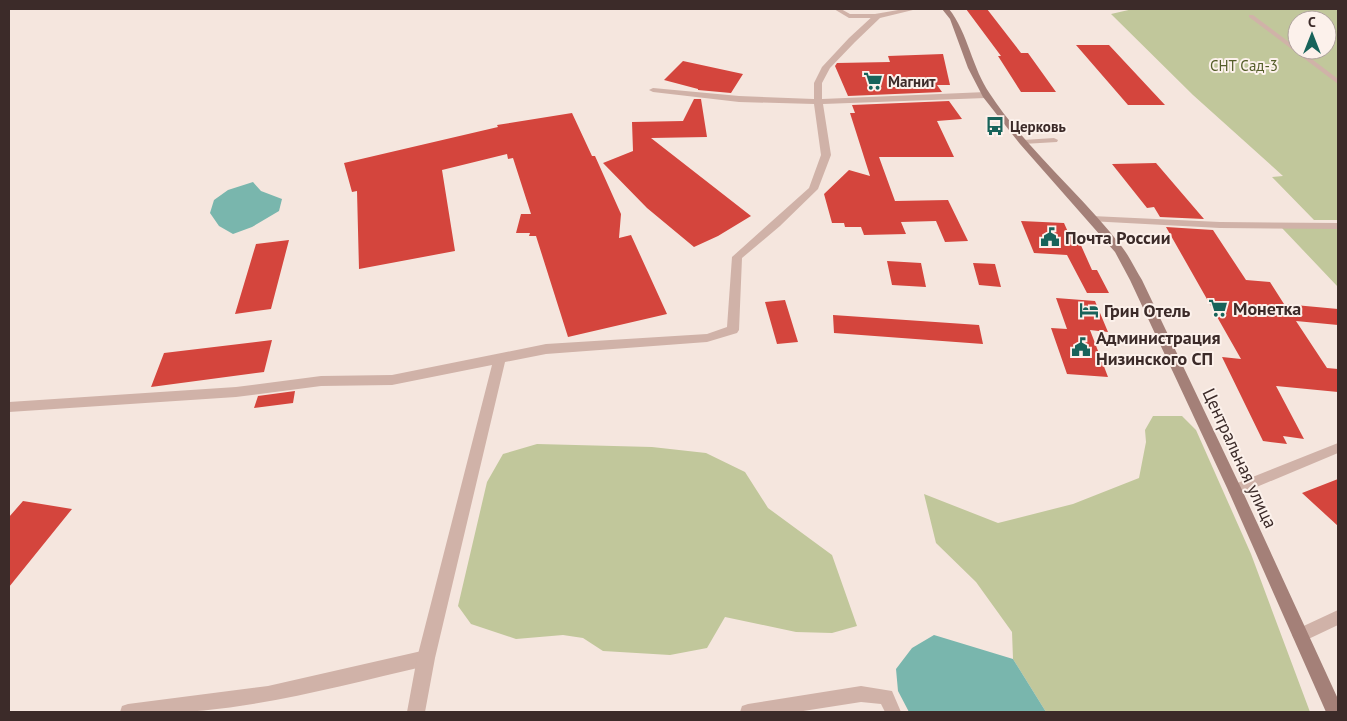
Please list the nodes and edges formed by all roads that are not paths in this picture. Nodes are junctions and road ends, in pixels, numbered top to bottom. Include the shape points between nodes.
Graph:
1 (837, 9) edge
2 (913, 9) edge
3 (945, 9) edge
4 (878, 16) junction
5 (1252, 16) dead end
6 (1338, 82) edge
7 (653, 90) dead end
8 (986, 95) junction
9 (816, 102) junction
10 (1054, 140) dead end
11 (1023, 142) junction
12 (1092, 219) junction
13 (1338, 226) edge
14 (499, 360) junction
15 (9, 407) edge
16 (1338, 448) edge
17 (1235, 490) junction
18 (1338, 617) edge
19 (1300, 634) junction
20 (426, 658) junction
21 (128, 712) edge
22 (416, 712) edge
23 (748, 712) edge
24 (893, 712) edge
25 (1335, 712) edge

1 - 4 lane via 849,16
2 - 4 street
3 - 8 street, Центральная улица via 953,19
4 - 9 street via 826,67 818,83
5 - 6 lane
7 - 9 street via 739,99
8 - 9 street
8 - 11 street, Центральная улица
9 - 14 street via 826,155 813,189 737,257 733,330 707,338 546,349
10 - 11 lane
11 - 12 street, Центральная улица
12 - 13 lane
12 - 17 street, Центральная улица via 1119,250 1136,280
14 - 15 street via 392,380 321,382 236,392
14 - 20 street
16 - 17 lane
17 - 19 street, Центральная улица
18 - 19 lane
19 - 25 street, Центральная улица
20 - 21 lane via 268,694
20 - 22 street
23 - 24 lane via 861,694 886,697

